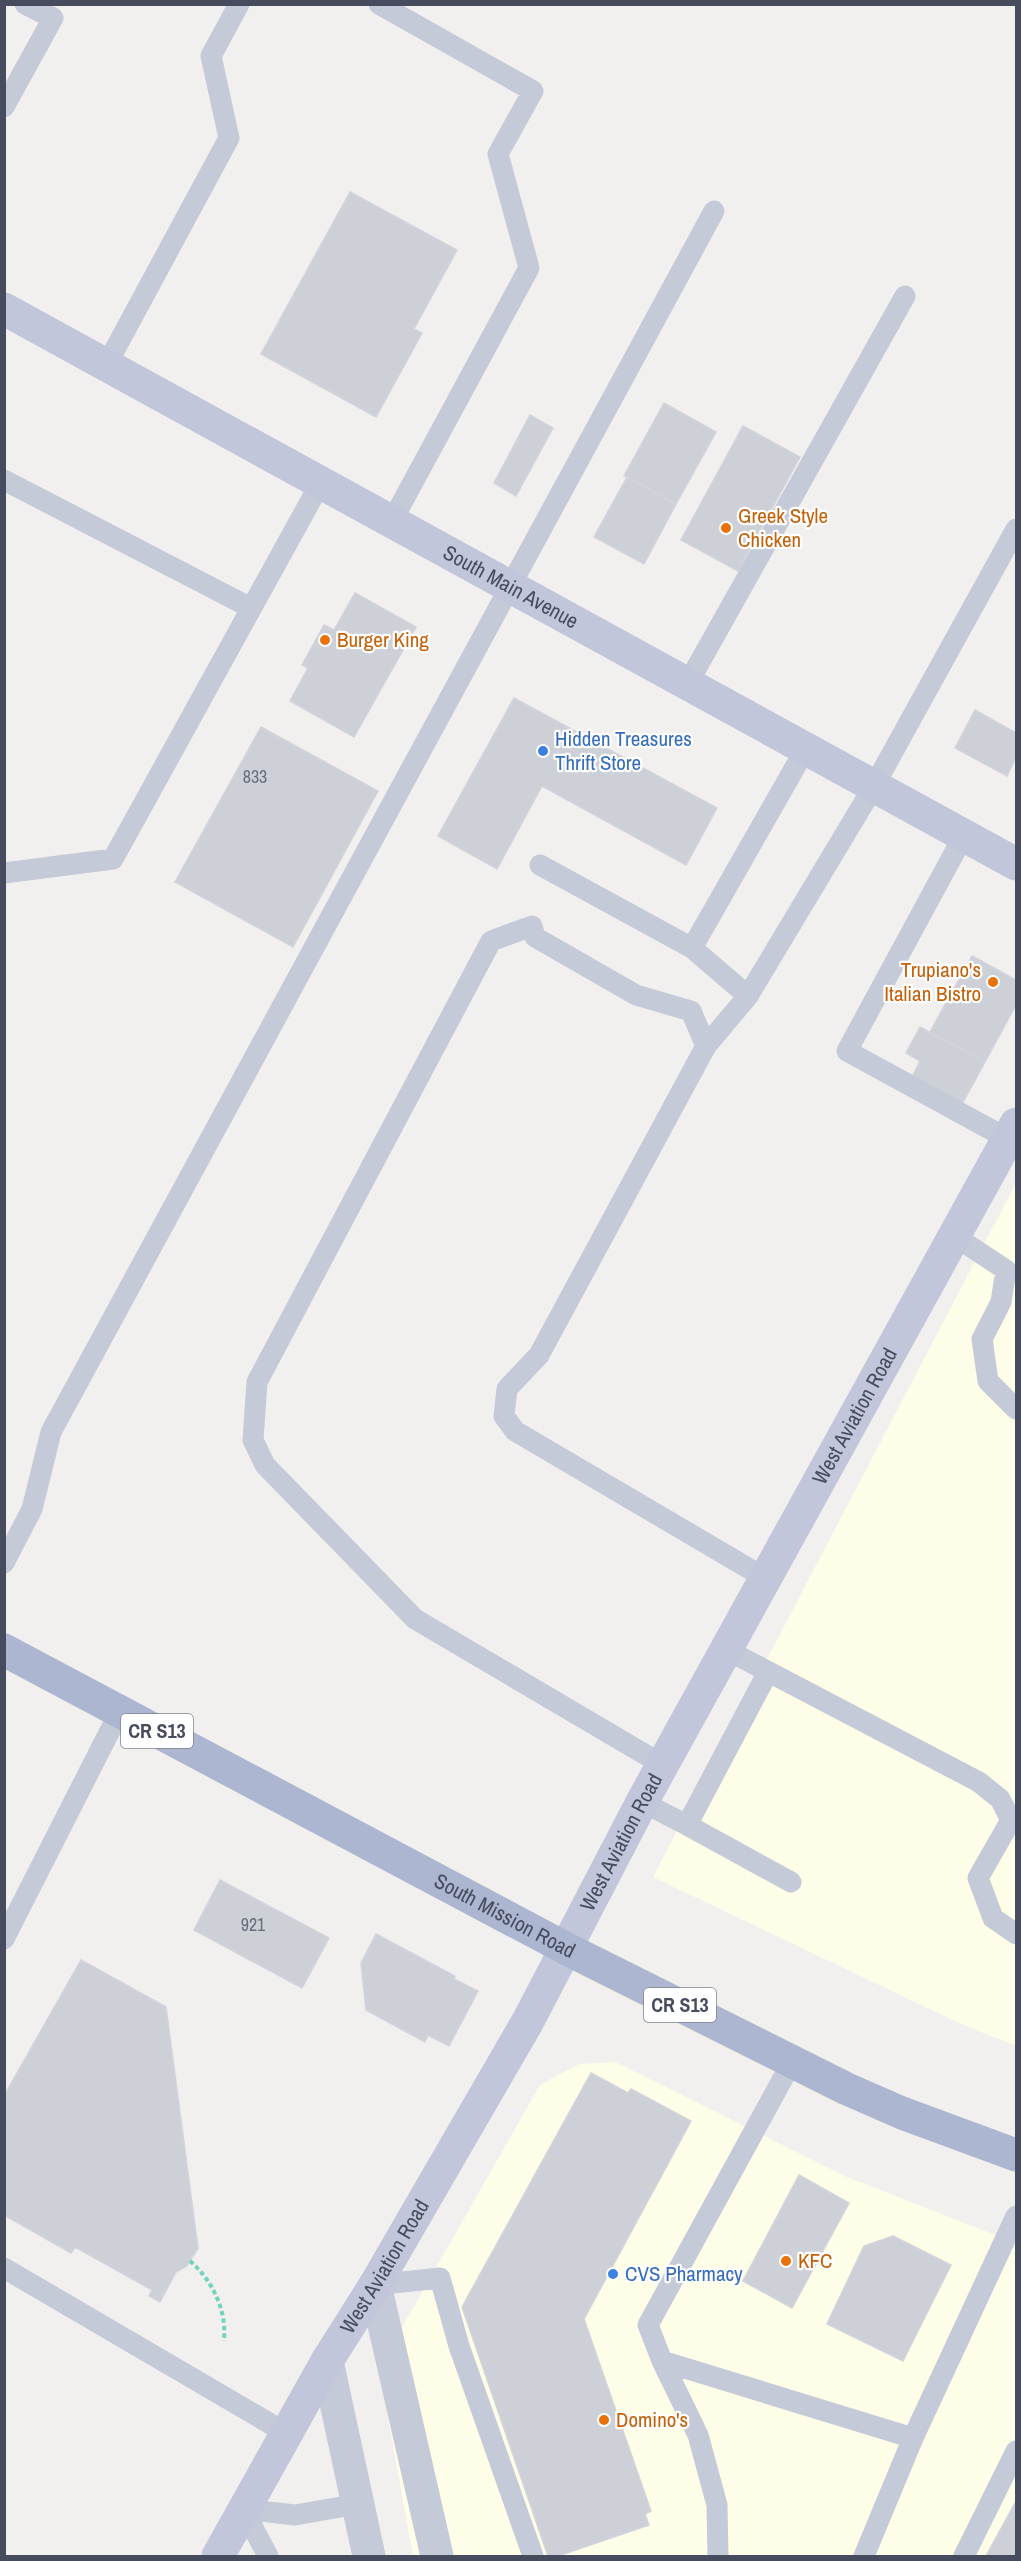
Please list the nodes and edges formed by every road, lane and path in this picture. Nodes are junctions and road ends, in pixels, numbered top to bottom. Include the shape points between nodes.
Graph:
1 (26, 4) edge
2 (239, 4) edge
3 (379, 4) edge
4 (4, 107) edge
5 (714, 211) dead end
6 (905, 296) dead end
7 (4, 309) edge
8 (107, 364) junction
9 (4, 480) edge
10 (321, 482) junction
11 (392, 521) junction
12 (1017, 529) edge
13 (511, 586) junction
14 (251, 608) junction
15 (688, 683) junction
16 (806, 748) junction
17 (874, 786) junction
18 (964, 835) junction
19 (1017, 864) edge
20 (540, 865) dead end
21 (4, 873) edge
22 (692, 948) junction
23 (748, 996) junction
24 (706, 1046) junction
25 (1012, 1131) edge
26 (953, 1235) junction
27 (1011, 1264) edge
28 (1017, 1410) edge
29 (4, 1563) edge
30 (765, 1578) junction
31 (725, 1649) junction
32 (4, 1650) edge
33 (768, 1672) junction
34 (120, 1711) junction
35 (663, 1765) junction
36 (642, 1802) junction
37 (1014, 1815) edge
38 (687, 1825) junction
39 (791, 1881) dead end
40 (1017, 1934) edge
41 (4, 1939) edge
42 (567, 1949) junction
43 (793, 2060) junction
44 (1017, 2155) edge
45 (1017, 2216) edge
46 (190, 2261) dead end
47 (4, 2268) edge
48 (375, 2285) junction
49 (224, 2341) dead end
50 (327, 2361) junction
51 (662, 2361) junction
52 (286, 2433) junction
53 (913, 2438) junction
54 (1017, 2451) edge
55 (358, 2504) junction
56 (243, 2509) junction
57 (218, 2556) edge
58 (268, 2556) edge
59 (369, 2556) edge
60 (437, 2556) edge
61 (533, 2556) edge
62 (718, 2556) edge
63 (864, 2556) edge
64 (964, 2556) edge

1 - 4 lane via 53,18
2 - 8 lane via 211,56 229,138
3 - 11 lane via 533,91 498,154 529,268
5 - 13 lane
6 - 15 lane
7 - 8 street, South Main Avenue
8 - 10 street, South Main Avenue
9 - 14 lane
10 - 11 street, South Main Avenue
10 - 14 lane
11 - 13 street, South Main Avenue
12 - 17 lane
13 - 15 street, South Main Avenue
13 - 29 lane via 51,1432 32,1509
14 - 21 lane via 113,859
15 - 16 street, South Main Avenue
16 - 17 street, South Main Avenue
16 - 22 lane
17 - 18 street, South Main Avenue
17 - 23 lane
18 - 19 street, South Main Avenue
18 - 25 lane via 847,1051
20 - 22 lane
22 - 23 lane
23 - 24 lane
24 - 30 lane via 538,1355 507,1389 504,1416 515,1431
24 - 35 lane via 691,1011 636,995 535,937 532,926 491,941 257,1382 253,1440 265,1465 415,1619
25 - 26 street, West Aviation Road
26 - 27 lane
26 - 30 street, West Aviation Road
27 - 28 lane via 1001,1302 982,1339 988,1381
30 - 31 street, West Aviation Road
31 - 33 lane
31 - 35 street, West Aviation Road
32 - 34 main road, South Mission Road / CR S13
33 - 37 lane via 979,1782
33 - 38 lane
34 - 41 lane
34 - 42 main road, South Mission Road / CR S13
35 - 36 street, West Aviation Road
36 - 38 lane
36 - 42 street, West Aviation Road
37 - 40 lane via 978,1878 993,1918
38 - 39 lane
42 - 43 main road, South Mission Road / CR S13
42 - 48 street, West Aviation Road
43 - 44 main road, South Mission Road / CR S13 via 902,2113
43 - 51 lane via 648,2325
45 - 53 lane
46 - 49 path via 202,2271 218,2298 226,2326
47 - 52 lane
48 - 50 street, West Aviation Road
48 - 60 street
48 - 61 lane via 440,2278 459,2346
50 - 52 street, West Aviation Road
50 - 55 street
51 - 53 lane
51 - 62 lane via 698,2435 717,2505
52 - 56 street, West Aviation Road
53 - 63 lane
54 - 64 lane
55 - 56 lane via 294,2515
55 - 59 street
56 - 57 street, West Aviation Road
56 - 58 lane

